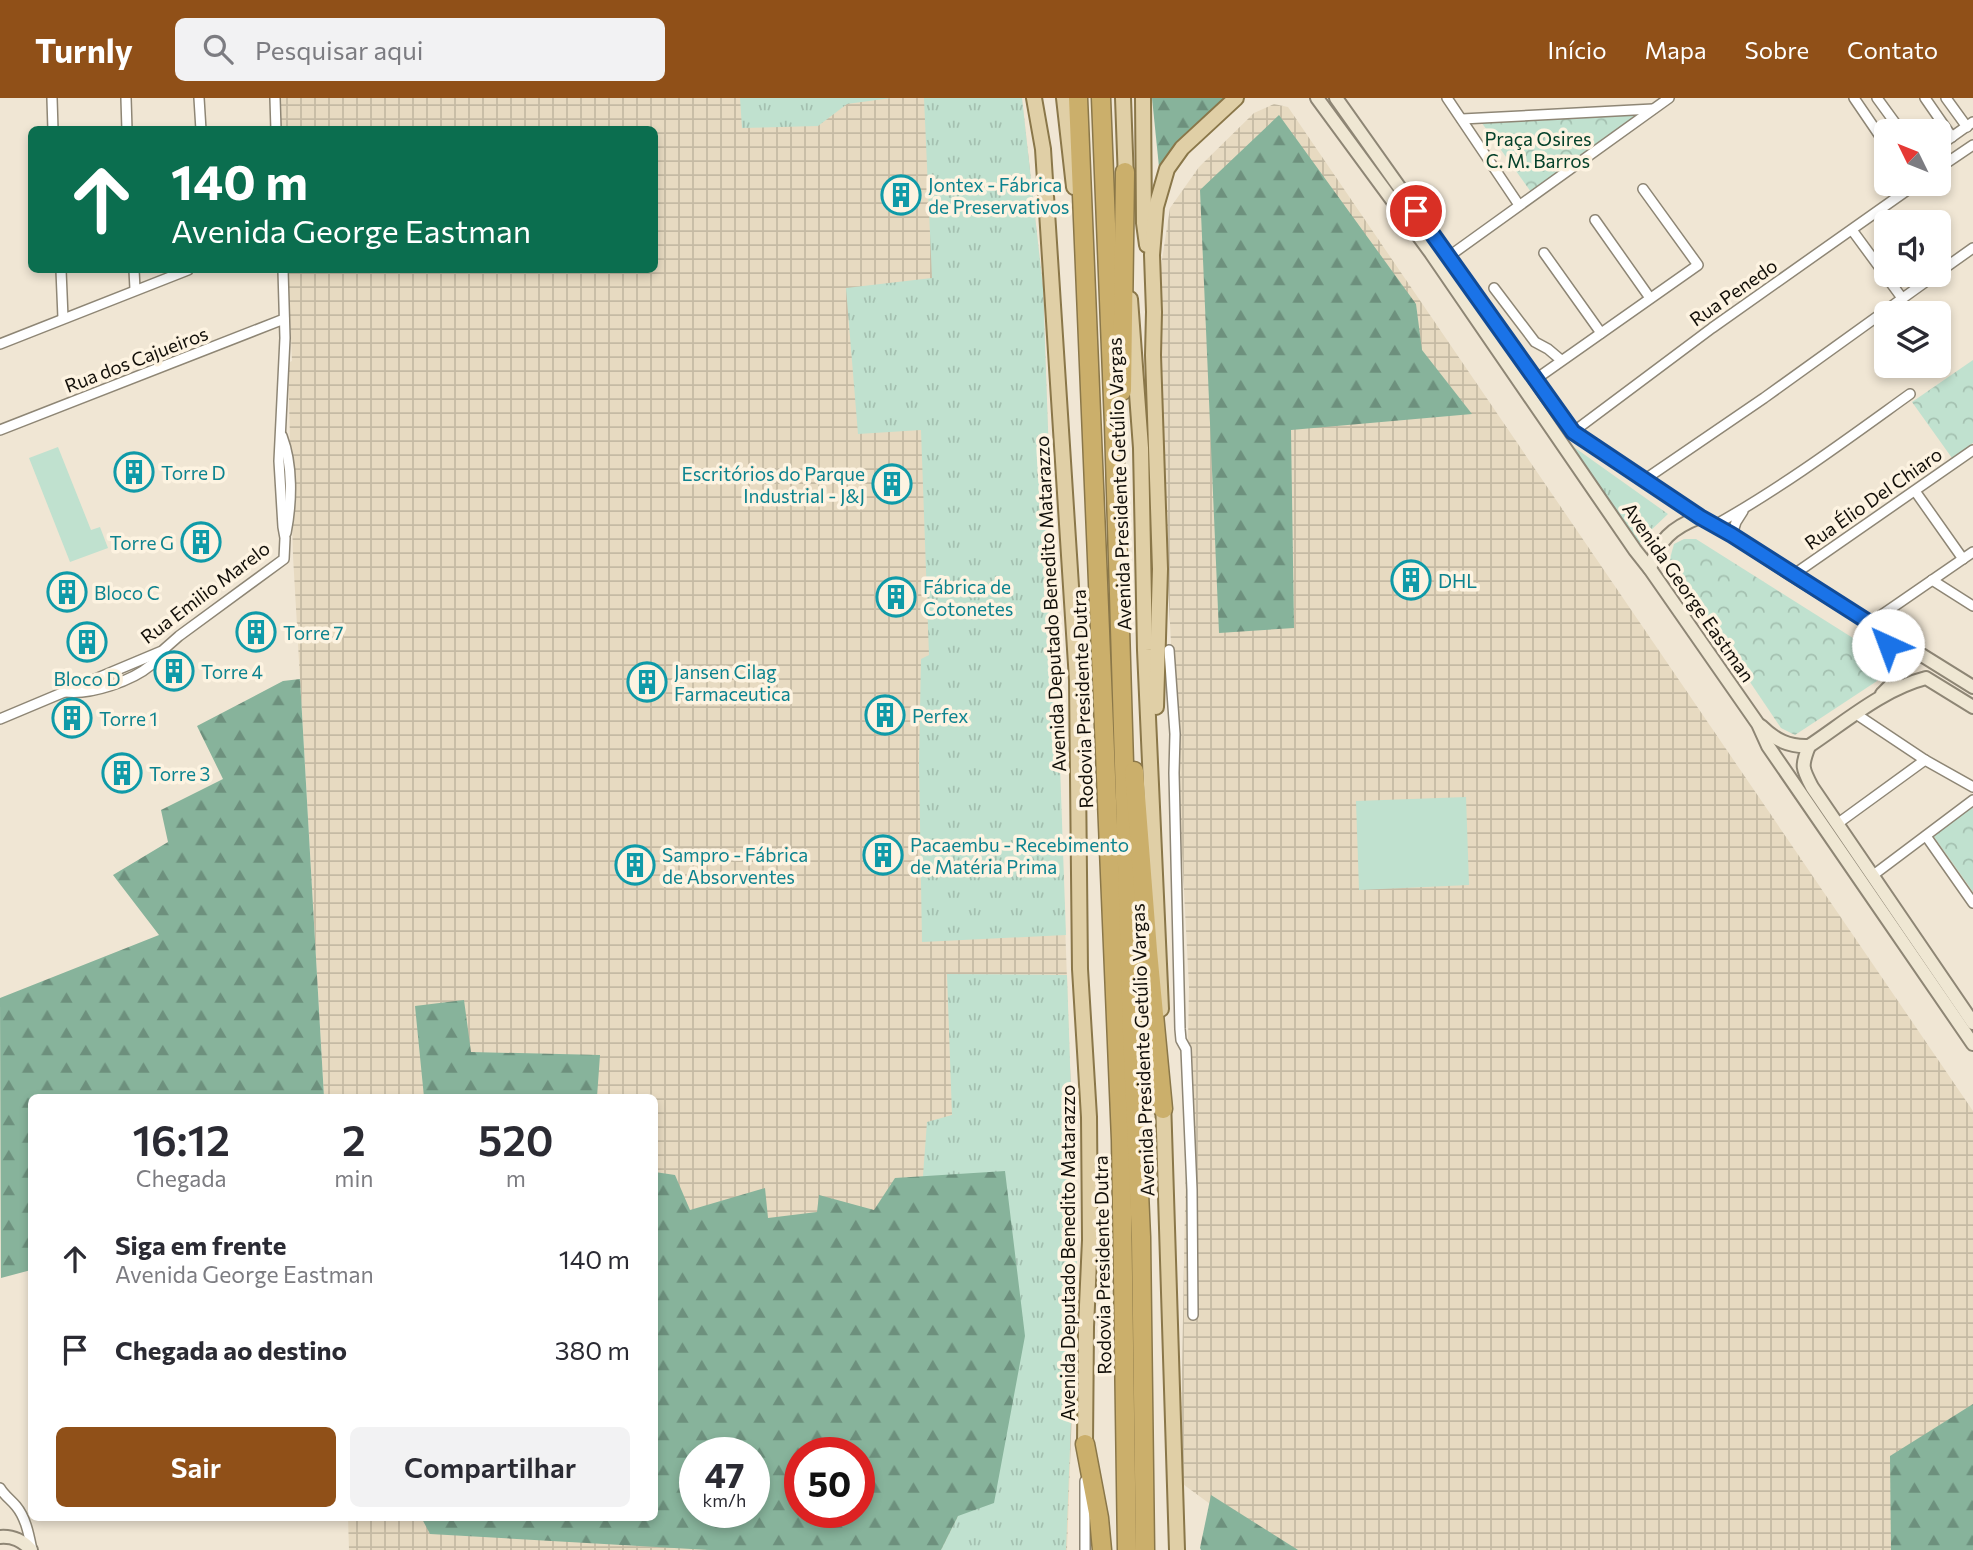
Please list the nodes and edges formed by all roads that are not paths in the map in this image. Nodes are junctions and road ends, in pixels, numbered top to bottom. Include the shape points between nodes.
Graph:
1 (52, 98) edge
2 (126, 98) edge
3 (199, 98) edge
4 (275, 98) edge
5 (1034, 98) edge
6 (1064, 98) edge
7 (1078, 98) edge
8 (1101, 98) edge
9 (1123, 98) edge
10 (1143, 98) edge
11 (1236, 98) edge
12 (1317, 98) edge
13 (1336, 98) edge
14 (1447, 98) edge
15 (1670, 98) edge
16 (1854, 98) edge
17 (1877, 98) edge
18 (1925, 98) edge
19 (1946, 98) edge
20 (1654, 109) junction
21 (1462, 119) junction
22 (1892, 119) edge
23 (1970, 124) edge
24 (54, 126) edge
25 (127, 126) edge
26 (201, 126) edge
27 (276, 126) edge
28 (1874, 127) edge
29 (1952, 137) joint
30 (1973, 145) edge
31 (1951, 160) edge
32 (1125, 172) junction
33 (1643, 189) dead end
34 (1899, 196) edge
35 (1519, 205) junction
36 (1595, 220) dead end
37 (1852, 230) junction
38 (1973, 248) edge
39 (1544, 253) dead end
40 (1448, 257) junction
41 (1951, 263) edge
42 (61, 273) edge
43 (134, 273) edge
44 (179, 273) edge
45 (283, 273) edge
46 (1917, 287) edge
47 (1494, 288) dead end
48 (135, 289) junction
49 (1650, 298) junction
50 (1902, 298) junction
51 (1154, 312) junction
52 (63, 318) junction
53 (284, 320) junction
54 (1601, 333) junction
55 (0, 344) edge
56 (1561, 360) junction
57 (1536, 379) junction
58 (1910, 394) dead end
59 (1090, 395) junction
60 (0, 430) edge
61 (1573, 432) junction
62 (1973, 450) edge
63 (1115, 465) junction
64 (1644, 480) junction
65 (1915, 491) junction
66 (1745, 508) junction
67 (1700, 517) junction
68 (1715, 525) junction
69 (1732, 535) junction
70 (1973, 552) edge
71 (1963, 559) junction
72 (1650, 569) junction
73 (1793, 575) junction
74 (1933, 580) junction
75 (1973, 606) edge
76 (1870, 623) junction
77 (1169, 650) dead end
78 (1121, 663) junction
79 (137, 669) junction
80 (104, 676) junction
81 (107, 686) junction
82 (1973, 687) edge
83 (64, 692) junction
84 (1878, 700) junction
85 (1973, 707) edge
86 (1856, 714) junction
87 (0, 719) edge
88 (1758, 724) junction
89 (1148, 737) junction
90 (1809, 746) junction
91 (1925, 760) junction
92 (1973, 787) edge
93 (1973, 800) edge
94 (1837, 824) junction
95 (1926, 836) junction
96 (1872, 876) junction
97 (1973, 903) edge
98 (1973, 1023) edge
99 (1973, 1044) edge
100 (1163, 1109) junction
101 (1192, 1315) dead end
102 (1086, 1444) junction
103 (0, 1488) edge
104 (0, 1537) edge
105 (31, 1550) edge
106 (1085, 1550) edge
107 (1102, 1550) edge
108 (1127, 1550) edge
109 (1145, 1550) edge
110 (1177, 1550) edge

1 - 24 street
2 - 25 street
3 - 26 street
4 - 27 street
5 - 102 main road, Avenida Deputado Benedito Matarazzo via 1043,149 1077,680 1080,969 1089,1131
6 - 59 main road
7 - 59 highway, Rodovia Presidente Dutra
8 - 63 highway, Rodovia Presidente Dutra
9 - 32 main road
10 - 51 main road via 1144,223
11 - 51 main road via 1182,148 1167,169 1156,207
12 - 72 main road, Avenida George Eastman via 1431,253
13 - 40 main road, Avenida George Eastman
14 - 21 street
15 - 20 street
16 - 28 street
17 - 22 street
18 - 29 street
19 - 23 street
20 - 21 street
20 - 35 street
21 - 35 street
23 - 29 street
30 - 31 street
32 - 63 highway via 1123,382
32 - 89 main road, Avenida Presidente Getúlio Vargas via 1141,448
33 - 49 street via 1698,265
34 - 37 street, Rua Penedo
35 - 40 street
36 - 49 street
37 - 50 street
37 - 61 street, Rua Penedo
38 - 41 street
39 - 54 street
40 - 57 main road, Avenida George Eastman
42 - 52 street
43 - 48 street
44 - 48 street
45 - 53 street, Rua Emilio Marelo
46 - 50 street
47 - 56 street via 1535,342
48 - 52 street
49 - 54 street
50 - 64 street
51 - 89 main road via 1160,569 1155,712
52 - 55 street
53 - 60 street, Rua dos Cajueiros
53 - 79 street, Rua Emilio Marelo via 284,559
54 - 56 street
56 - 57 street
57 - 61 main road, Avenida George Eastman
58 - 66 street
59 - 108 highway, Rodovia Presidente Dutra via 1121,1140
61 - 64 main road, Avenida George Eastman
62 - 65 street, Rua Élio Del Chiaro
63 - 78 highway, Rodovia Presidente Dutra
64 - 67 main road, Avenida George Eastman
65 - 71 street
65 - 73 street, Rua Élio Del Chiaro
66 - 68 street
66 - 69 street
67 - 68 main road, Avenida George Eastman
67 - 72 main road via 1665,537
68 - 69 main road, Avenida George Eastman
69 - 73 main road, Avenida George Eastman
70 - 71 street
71 - 74 street
72 - 88 main road, Avenida George Eastman
73 - 76 main road, Avenida George Eastman
74 - 75 street
74 - 76 street
76 - 82 main road, Avenida George Eastman
76 - 84 main road via 1900,668
77 - 101 street via 1175,734 1180,1029 1186,1049 1192,1189
78 - 100 highway
78 - 109 highway, Rodovia Presidente Dutra via 1141,1237
79 - 80 street, Rua Emilio Marelo
79 - 81 street
80 - 81 street
80 - 83 street, Rua Emilio Marelo
81 - 83 street
83 - 87 street, Rua Emilio Marelo
84 - 85 main road via 1926,678
84 - 86 main road
86 - 90 main road
86 - 91 street
88 - 90 main road via 1787,745
88 - 99 main road, Avenida George Eastman via 1768,747
89 - 100 main road, Avenida Presidente Getúlio Vargas
90 - 94 main road via 1803,770
91 - 92 street
91 - 94 street
93 - 95 street
94 - 96 main road
95 - 96 street
95 - 97 street
96 - 98 main road
100 - 110 main road, Avenida Presidente Getúlio Vargas
102 - 106 street
102 - 107 highway
103 - 105 street via 18,1507
104 - 105 main road via 19,1540

